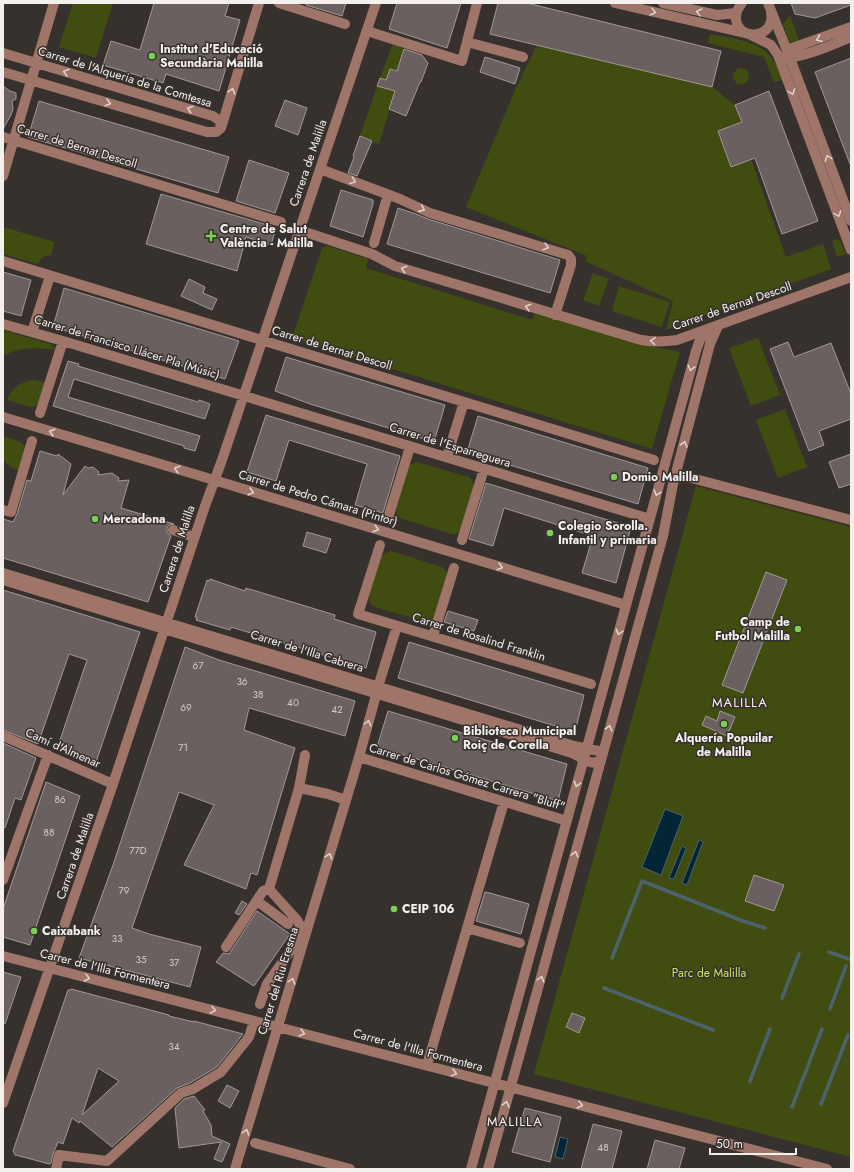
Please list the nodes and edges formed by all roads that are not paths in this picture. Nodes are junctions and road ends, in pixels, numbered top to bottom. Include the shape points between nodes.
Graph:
1 (54, 3) edge
2 (259, 3) edge
3 (279, 3) edge
4 (376, 3) edge
5 (477, 3) edge
6 (615, 3) edge
7 (663, 3) edge
8 (740, 6) edge
9 (768, 6) edge
10 (345, 24) dead end
11 (851, 27) edge
12 (367, 31) junction
13 (749, 34) junction
14 (851, 37) edge
15 (467, 42) junction
16 (3, 53) edge
17 (785, 55) junction
18 (523, 57) dead end
19 (36, 63) junction
20 (3, 72) edge
21 (31, 80) junction
22 (221, 128) junction
23 (3, 136) edge
24 (14, 140) junction
25 (320, 169) junction
26 (3, 176) edge
27 (386, 197) junction
28 (851, 221) edge
29 (281, 222) dead end
30 (300, 230) junction
31 (374, 243) dead end
32 (851, 250) edge
33 (3, 261) edge
34 (50, 276) junction
35 (851, 277) edge
36 (555, 315) junction
37 (3, 324) edge
38 (718, 326) junction
39 (703, 331) junction
40 (32, 332) junction
41 (262, 340) junction
42 (63, 341) junction
43 (710, 344) junction
44 (243, 396) junction
45 (464, 402) junction
46 (40, 413) dead end
47 (3, 418) edge
48 (32, 441) dead end
49 (410, 447) junction
50 (447, 457) junction
51 (654, 460) dead end
52 (484, 469) junction
53 (676, 474) junction
54 (214, 480) junction
55 (7, 511) edge
56 (388, 518) dead end
57 (650, 519) junction
58 (851, 520) edge
59 (173, 530) dead end
60 (194, 537) junction
61 (462, 540) dead end
62 (380, 545) dead end
63 (454, 568) dead end
64 (3, 572) edge
65 (3, 580) edge
66 (626, 605) junction
67 (165, 626) junction
68 (397, 626) junction
69 (433, 636) junction
70 (591, 684) dead end
71 (377, 690) junction
72 (3, 736) edge
73 (586, 749) junction
74 (48, 755) junction
75 (305, 755) dead end
76 (359, 757) junction
77 (602, 757) junction
78 (584, 759) junction
79 (113, 784) junction
80 (299, 788) junction
81 (346, 800) junction
82 (504, 802) junction
83 (567, 821) junction
84 (3, 880) edge
85 (270, 888) junction
86 (257, 901) junction
87 (288, 924) dead end
88 (467, 928) junction
89 (520, 943) dead end
90 (226, 947) dead end
91 (3, 956) edge
92 (49, 968) junction
93 (260, 1004) dead end
94 (254, 1021) junction
95 (278, 1027) junction
96 (427, 1065) junction
97 (494, 1083) junction
98 (510, 1087) junction
99 (3, 1103) edge
100 (255, 1142) dead end
101 (56, 1169) edge
102 (235, 1169) edge
103 (350, 1169) edge
104 (471, 1169) edge
105 (488, 1169) edge
106 (827, 1169) edge

1 - 19 street
22 -> 2 street
3 - 10 street
4 - 12 street, Carrera de Malilla
5 - 15 street
6 -> 13 street
8 -> 7 street via 717,15
8 - 13 street via 736,18 738,26
9 - 13 street via 771,21 768,28 759,34
9 - 17 street
11 -> 17 street
12 - 15 street via 462,61
12 - 25 street, Carrera de Malilla
13 - 17 street
14 - 17 street via 810,53
15 - 18 street
16 - 19 street, Carrer de l'Alqueria de la Comtessa
28 -> 17 street
17 -> 32 street
19 - 21 street
22 -> 19 street, Carrer de l'Alqueria de la Comtessa via 220,121 213,116
20 - 21 street
21 -> 22 street via 207,132 216,132
21 - 24 street
23 - 24 street, Carrer de Bernat Descoll
24 - 26 street
24 - 29 street, Carrer de Bernat Descoll
25 -> 27 street
25 - 30 street, Carrera de Malilla
27 - 31 street
27 -> 36 street via 568,255 571,265
36 -> 30 street, Carrer de Bernat Descoll via 395,266 372,254
30 - 41 street, Carrera de Malilla
33 - 34 street, Carrer de Bernat Descoll
34 - 40 street
34 - 41 street, Carrer de Bernat Descoll
35 - 38 street, Carrer de Bernat Descoll
39 -> 36 street, Carrer de Bernat Descoll via 677,340 653,342
37 - 40 street, Carrer de Francisco Llácer Pla (Músic)
38 - 39 street, Carrer de Bernat Descoll
38 - 43 street
39 - 43 street via 710,338
39 -> 57 street
40 - 42 street, Carrer de Francisco Llácer Pla (Músic)
41 - 44 street, Carrera de Malilla
41 - 45 street, Carrer de Bernat Descoll
42 - 44 street, Carrer de Francisco Llácer Pla (Músic)
42 - 46 street
53 -> 43 street
44 - 49 street, Carrer de l'Esparreguera
44 - 54 street, Carrera de Malilla
45 - 50 street
45 - 51 street, Carrer de Bernat Descoll
54 -> 47 street, Carrer de Pedro Cámara (Pintor)
48 - 55 street
49 - 50 street, Carrer de l'Esparreguera
49 - 56 street
50 - 52 street, Carrer de l'Esparreguera
52 - 57 street, Carrer de l'Esparreguera
52 - 61 street
53 - 58 street
77 -> 53 street via 663,536
54 - 60 street, Carrera de Malilla
54 -> 66 street, Carrer de Pedro Cámara (Pintor)
57 - 66 street
59 - 60 street
60 - 67 street, Carrera de Malilla
62 - 68 street, Carrer de Rosalind Franklin via 358,614
63 - 69 street
64 - 67 street, Carrer de l'Illa Cabrera
65 - 67 street, Carrer de l'Illa Cabrera
66 -> 73 street
67 - 71 street, Carrer de l'Illa Cabrera
67 - 79 street, Carrera de Malilla
68 - 69 street, Carrer de Rosalind Franklin
68 - 71 street, Carrer del Riu Eresma
69 - 70 street, Carrer de Rosalind Franklin
71 - 73 street, Carrer de l'Illa Cabrera
76 -> 71 street, Carrer del Riu Eresma
71 - 78 street, Carrer de l'Illa Cabrera
72 - 74 street, Camí d'Almenar
73 - 77 street, Carrer de l'Illa Cabrera via 599,750
73 - 78 street
74 - 79 street, Camí d'Almenar
74 - 84 street
75 - 80 street
76 - 81 street, Carrer del Riu Eresma
76 - 82 street, Carrer de Carlos Gómez Carrera "Bluff"
77 - 78 street, Carrer de l'Illa Cabrera via 595,763
98 -> 77 street
78 -> 83 street
79 - 92 street, Carrera de Malilla
80 - 81 street
80 - 85 street
95 -> 81 street, Carrer del Riu Eresma
82 - 83 street, Carrer de Carlos Gómez Carrera "Bluff"
82 - 88 street
83 - 97 street
85 - 86 street via 263,892
85 - 93 street, Carrer del Riu Eresma via 302,929 301,936 267,984
86 - 87 street
86 - 90 street
88 - 89 street
88 - 96 street
91 - 92 street, Carrer de l'Illa Formentera
92 -> 94 street, Carrer de l'Illa Formentera
92 - 99 street, Carrera de Malilla
94 - 95 street, Carrer de l'Illa Formentera
94 - 101 street via 249,1037 221,1072 182,1093 108,1161 59,1155
95 -> 96 street, Carrer de l'Illa Formentera
102 -> 95 street, Carrer del Riu Eresma
96 -> 97 street, Carrer de l'Illa Formentera
97 - 98 street, Carrer de l'Illa Formentera
97 - 104 street
105 -> 98 street
98 -> 106 street, Carrer de l'Illa Formentera
100 - 103 street

